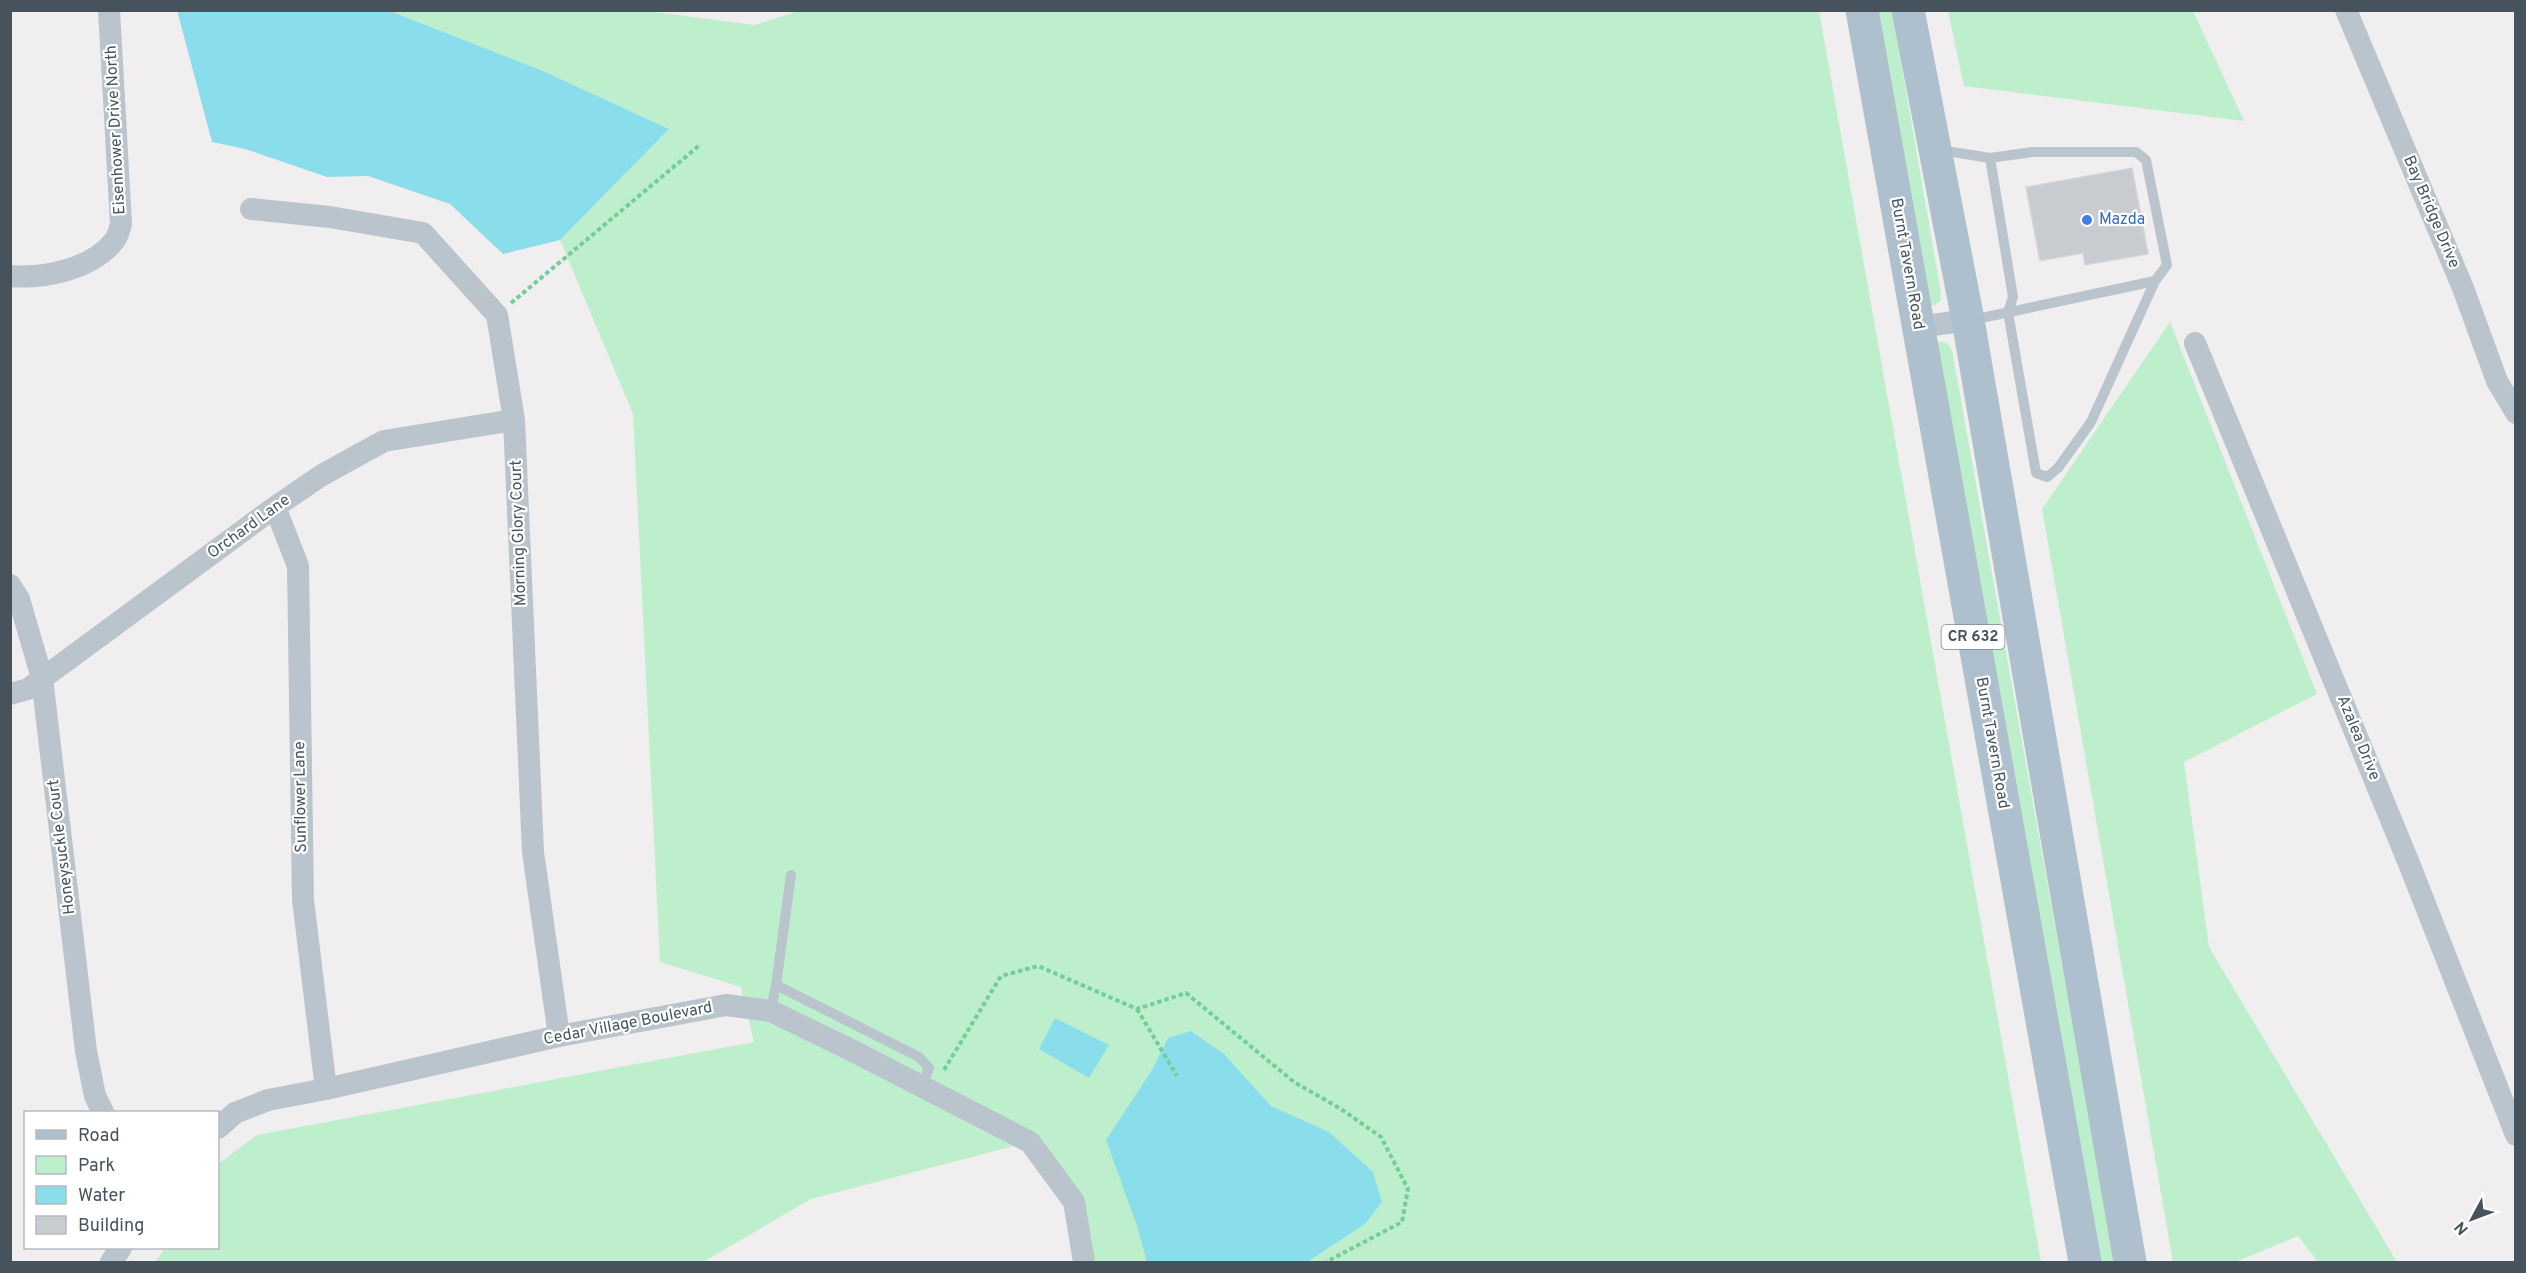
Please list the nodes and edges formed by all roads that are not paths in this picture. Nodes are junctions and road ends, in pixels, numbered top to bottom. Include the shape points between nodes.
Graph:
1 (109, 10) edge
2 (1862, 10) edge
3 (1908, 10) edge
4 (2346, 10) edge
5 (1935, 149) junction
6 (1990, 158) junction
7 (250, 209) dead end
8 (10, 276) edge
9 (2155, 281) junction
10 (2008, 312) junction
11 (1968, 320) junction
12 (1919, 327) junction
13 (2195, 343) dead end
14 (2516, 413) edge
15 (514, 420) junction
16 (275, 507) junction
17 (10, 585) edge
18 (42, 678) junction
19 (10, 694) edge
20 (791, 875) dead end
21 (776, 985) junction
22 (771, 1011) junction
23 (559, 1036) junction
24 (927, 1088) junction
25 (326, 1089) junction
26 (102, 1111) edge
27 (219, 1127) edge
28 (2516, 1135) edge
29 (120, 1249) edge
30 (111, 1263) edge
31 (1084, 1263) edge
32 (2085, 1263) edge
33 (2130, 1263) edge

1 - 8 street, Eisenhower Drive North via 121,224 116,240 99,255 64,271 24,278
2 - 12 main road, Burnt Tavern Road / CR 632
3 - 5 main road, CR 632
4 - 14 street, Bay Bridge Drive via 2463,288 2497,381
5 - 6 lane
5 - 11 main road, CR 632
6 - 9 lane via 2032,152 2136,152 2146,160 2167,265
6 - 10 lane via 2013,297
7 - 15 street, Morning Glory Court via 423,232 497,315
9 - 10 lane
9 - 10 lane via 2091,422 2048,477 2036,473
10 - 11 lane
11 - 12 street
11 - 33 main road, CR 632
12 - 32 main road, Burnt Tavern Road / CR 632
13 - 28 street, Azalea Drive
15 - 16 street, Orchard Lane via 384,441 322,475
15 - 23 street, Morning Glory Court via 533,852
16 - 18 street, Orchard Lane
16 - 25 street, Sunflower Lane via 298,566 303,900
17 - 18 street, Honeysuckle Court via 19,599
18 - 19 street, Orchard Lane
18 - 26 street, Honeysuckle Court via 86,1051
20 - 21 lane
21 - 22 lane
21 - 24 lane via 919,1057 928,1068
22 - 23 street, Cedar Village Boulevard via 726,1005
22 - 24 street, Cedar Village Boulevard
23 - 25 street, Cedar Village Boulevard
24 - 31 street, Cedar Village Boulevard via 1030,1142 1074,1202
25 - 27 street, Cedar Village Boulevard via 268,1100 235,1113
29 - 30 street

